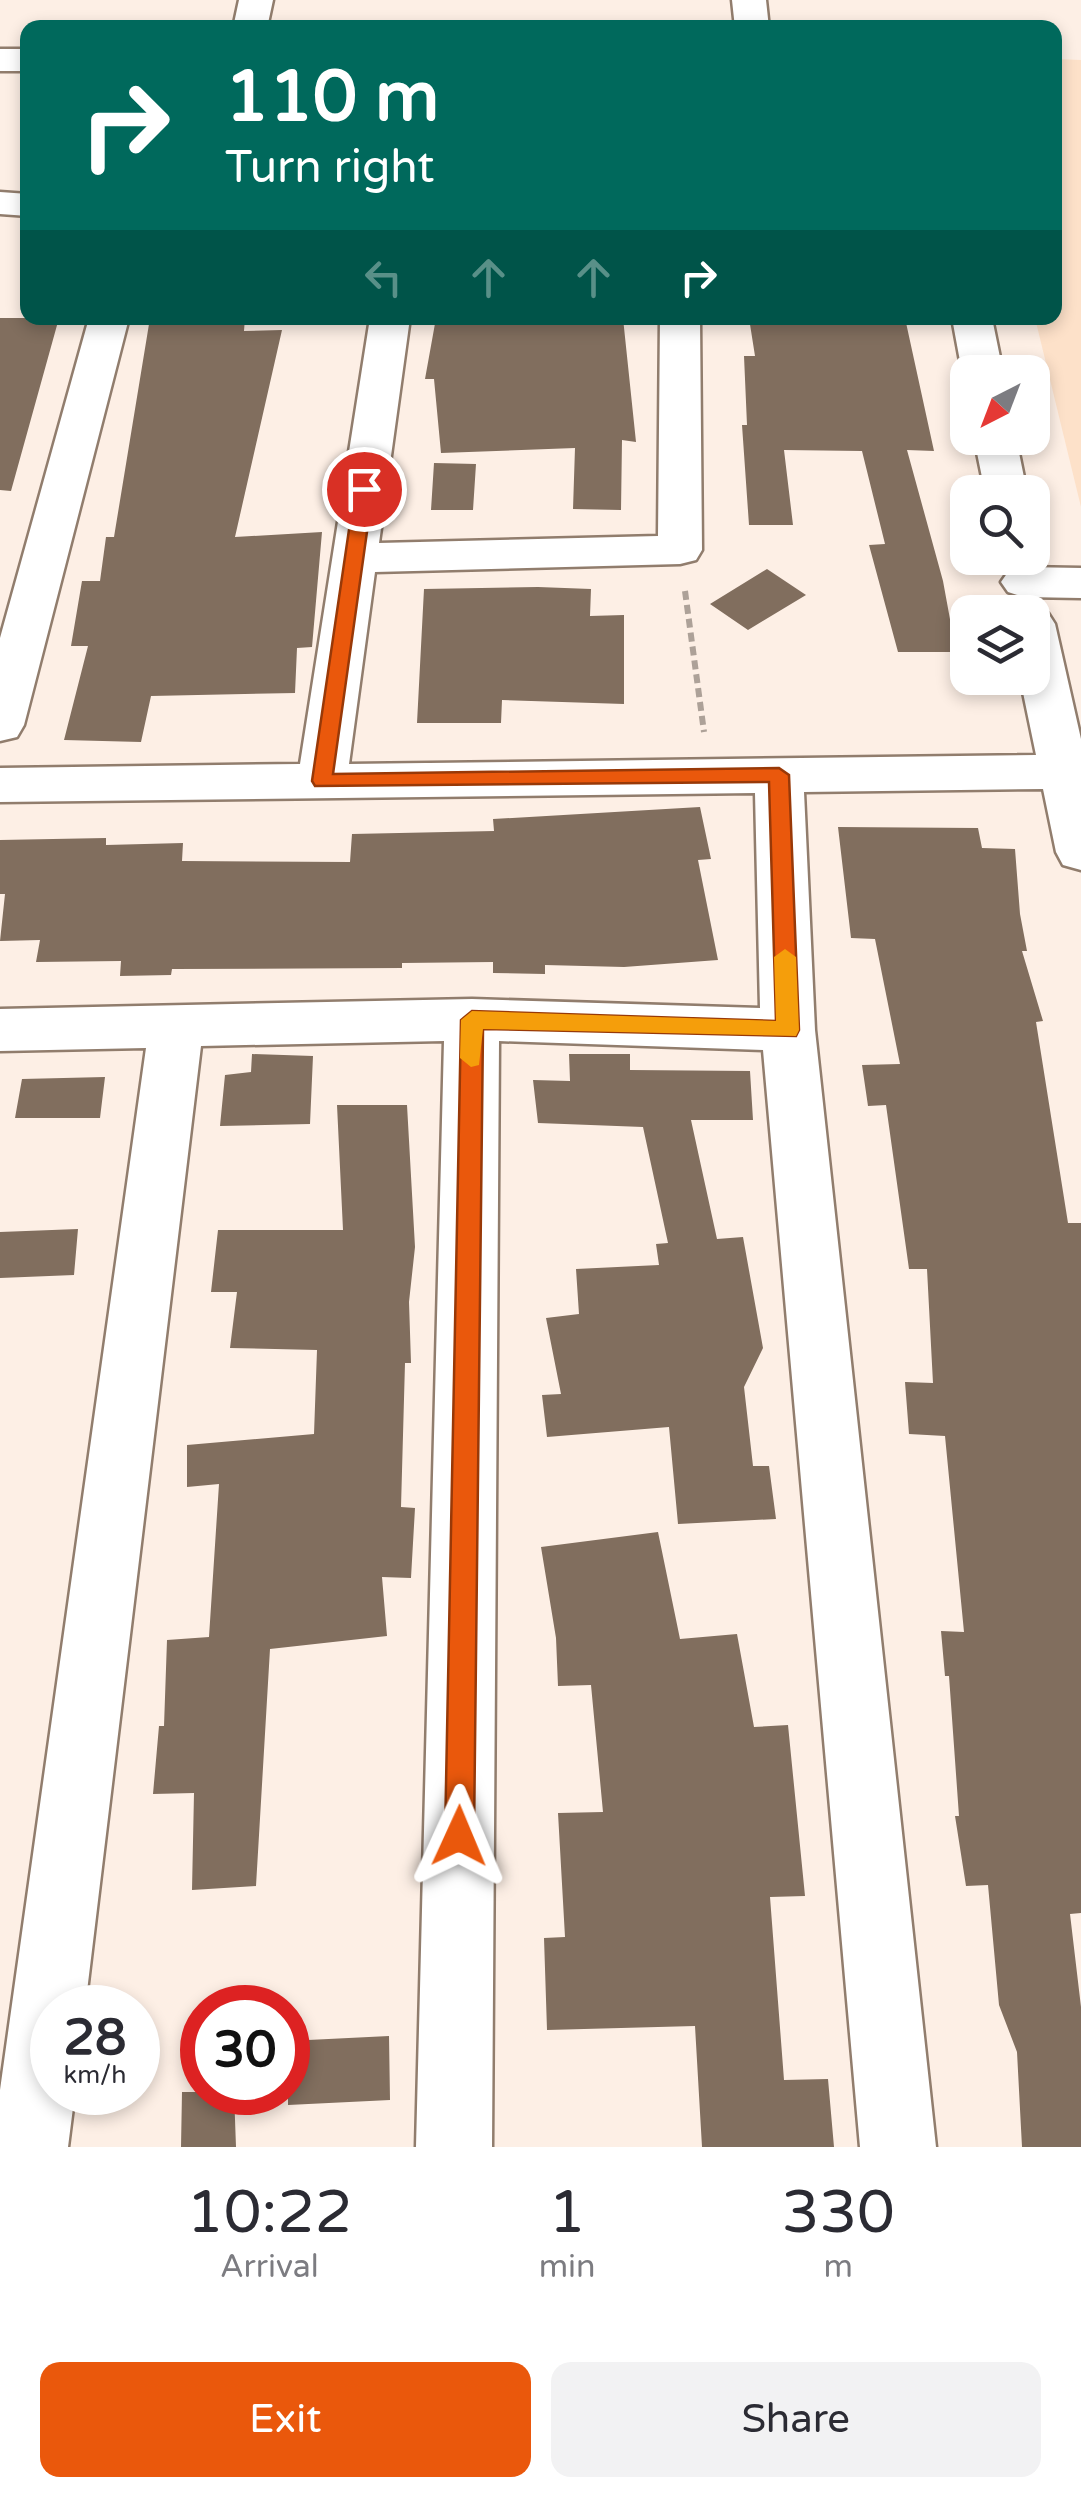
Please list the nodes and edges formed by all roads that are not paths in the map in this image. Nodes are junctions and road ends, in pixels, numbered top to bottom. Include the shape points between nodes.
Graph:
1 (108, 325) edge
2 (389, 325) edge
3 (680, 325) edge
4 (973, 325) edge
5 (979, 355) edge
6 (354, 558) junction
7 (1081, 582) edge
8 (1026, 594) edge
9 (0, 725) edge
10 (1063, 772) junction
11 (779, 775) junction
12 (322, 781) junction
13 (0, 784) edge
14 (1081, 852) edge
15 (472, 1020) junction
16 (176, 1029) junction
17 (0, 1030) edge
18 (788, 1030) junction
19 (30, 2147) edge
20 (454, 2147) edge
21 (898, 2147) edge

1 - 9 street
2 - 6 street
3 - 6 street via 680,550
4 - 5 street
6 - 12 street
7 - 8 street
8 - 10 street
10 - 11 street
10 - 14 street
11 - 12 street
11 - 18 street
12 - 13 street
15 - 16 street
15 - 18 street
15 - 20 street
16 - 17 street
16 - 19 street
18 - 21 street

